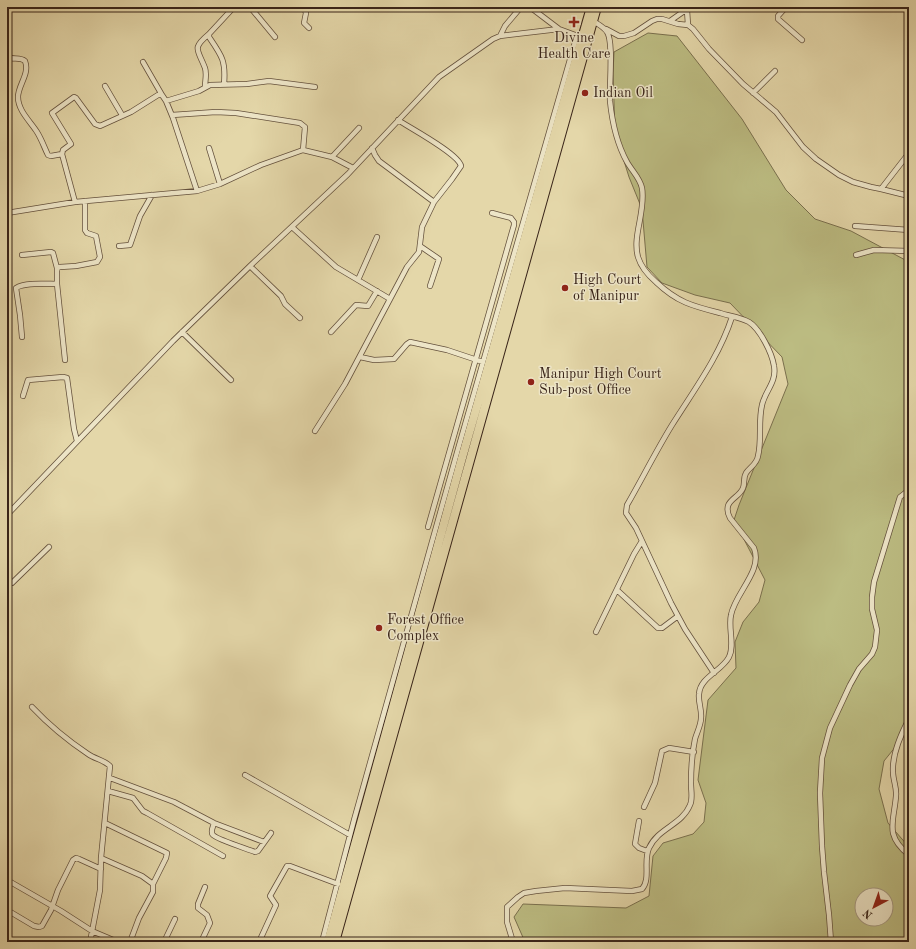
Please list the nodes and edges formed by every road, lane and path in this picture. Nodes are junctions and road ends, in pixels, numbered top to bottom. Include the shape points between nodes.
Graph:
1 (234, 7) edge
2 (250, 7) edge
3 (304, 7) edge
4 (521, 7) edge
5 (530, 7) edge
6 (591, 7) edge
7 (597, 7) edge
8 (786, 7) edge
9 (688, 8) edge
10 (593, 21) junction
11 (670, 22) junction
12 (688, 25) junction
13 (309, 28) dead end
14 (560, 28) junction
15 (605, 29) junction
16 (209, 34) junction
17 (500, 36) junction
18 (583, 37) junction
19 (275, 38) dead end
20 (802, 40) dead end
21 (7, 57) edge
22 (143, 62) dead end
23 (775, 71) dead end
24 (224, 84) junction
25 (105, 86) dead end
26 (205, 87) junction
27 (315, 87) dead end
28 (753, 93) junction
29 (162, 95) junction
30 (166, 101) junction
31 (122, 115) junction
32 (172, 115) junction
33 (398, 120) junction
34 (359, 128) dead end
35 (209, 148) dead end
36 (372, 148) junction
37 (303, 150) junction
38 (909, 153) edge
39 (62, 154) junction
40 (332, 157) junction
41 (353, 168) junction
42 (220, 184) junction
43 (881, 189) junction
44 (197, 191) junction
45 (152, 195) junction
46 (909, 196) edge
47 (75, 202) junction
48 (85, 202) junction
49 (434, 202) junction
50 (7, 213) edge
51 (492, 213) dead end
52 (855, 226) dead end
53 (292, 227) junction
54 (909, 230) edge
55 (377, 237) dead end
56 (119, 246) dead end
57 (420, 246) junction
58 (909, 250) edge
59 (22, 255) dead end
60 (856, 255) dead end
61 (250, 266) junction
62 (57, 268) junction
63 (358, 280) junction
64 (57, 284) junction
65 (430, 286) dead end
66 (377, 291) junction
67 (390, 299) junction
68 (732, 316) junction
69 (300, 318) dead end
70 (182, 332) junction
71 (331, 332) dead end
72 (22, 337) dead end
73 (360, 357) junction
74 (476, 359) junction
75 (65, 360) dead end
76 (483, 362) junction
77 (231, 380) dead end
78 (23, 396) dead end
79 (315, 431) dead end
80 (77, 441) junction
81 (909, 490) edge
82 (7, 515) edge
83 (428, 527) dead end
84 (642, 541) junction
85 (49, 546) dead end
86 (7, 583) edge
87 (616, 590) junction
88 (678, 616) junction
89 (596, 632) dead end
90 (714, 673) junction
91 (32, 707) dead end
92 (909, 719) edge
93 (694, 752) junction
94 (245, 775) dead end
95 (110, 778) junction
96 (108, 791) junction
97 (644, 807) dead end
98 (639, 821) dead end
99 (105, 823) junction
100 (214, 823) junction
101 (271, 833) dead end
102 (350, 835) junction
103 (264, 842) junction
104 (648, 851) junction
105 (909, 855) edge
106 (223, 856) dead end
107 (101, 858) junction
108 (101, 869) junction
109 (7, 880) edge
110 (153, 884) junction
111 (338, 884) junction
112 (205, 888) dead end
113 (53, 906) junction
114 (7, 910) edge
115 (175, 919) dead end
116 (92, 931) junction
117 (90, 942) edge
118 (118, 942) edge
119 (130, 942) edge
120 (164, 942) edge
121 (201, 942) edge
122 (260, 942) edge
123 (322, 942) edge
124 (328, 942) edge
125 (335, 942) edge
126 (514, 942) edge
127 (831, 942) edge

1 - 16 street
2 - 19 street
3 - 13 street via 304,23
4 - 17 street
5 - 14 street
6 - 18 highway
7 - 10 highway
8 - 20 street via 778,19
9 - 11 street
9 - 12 street
10 - 15 street
10 - 18 highway
11 - 12 street
11 - 15 street via 657,19 624,36
12 - 28 street via 708,49
14 - 17 street
14 - 18 street
15 - 68 street via 610,39 610,101 616,132 622,151 642,187 637,243 640,261 650,277 682,302
16 - 24 street via 223,59
16 - 26 street via 199,41 197,48 205,70
17 - 33 street via 439,77
18 - 76 street via 518,236
18 - 124 highway via 462,458
18 - 125 highway
21 - 39 street via 25,61 26,72 18,98 20,106 48,155
22 - 29 street
23 - 28 street
24 - 26 street
24 - 27 street via 269,82
25 - 31 street
26 - 30 street
28 - 43 street via 776,112 803,147 828,167 853,182
29 - 30 street
29 - 31 street
30 - 32 street
31 - 39 street via 103,126 98,126 76,98 73,98 52,113 71,144
32 - 37 street via 236,113 300,122 305,127
32 - 44 street
33 - 36 street
33 - 49 street via 461,163
34 - 40 street
35 - 42 street
36 - 41 street
36 - 49 street via 379,161
37 - 40 street
37 - 42 street via 261,165
38 - 43 street
39 - 47 street
40 - 41 street
41 - 53 street
42 - 44 street
43 - 46 street
44 - 45 street
45 - 48 street
45 - 56 street via 140,216 130,245
47 - 48 street
47 - 50 street
48 - 62 street via 85,230 87,234 95,236 100,259 97,262
49 - 57 street via 422,227
51 - 74 street via 513,220 514,225
52 - 54 street
53 - 61 street
53 - 63 street via 336,267
55 - 63 street
57 - 65 street via 439,259
57 - 67 street via 419,252 407,267
58 - 60 street via 870,250
59 - 62 street via 52,252
61 - 69 street
61 - 70 street
62 - 64 street
63 - 66 street
64 - 72 street via 16,288
64 - 75 street
66 - 67 street
66 - 71 street via 368,306 356,305
67 - 73 street
68 - 84 street via 707,372 671,426 627,505 626,513
68 - 90 street via 749,322 758,332 773,360 775,374 762,405 758,460 746,472 743,489 728,508 730,518 754,548 756,559 749,580 733,605 731,652
70 - 77 street
70 - 80 street
73 - 74 street via 374,360 394,359 410,342
73 - 79 street
74 - 76 street
74 - 83 street
76 - 102 street
78 - 80 street via 28,380 67,378
80 - 82 street
81 - 127 street via 900,497 874,582 872,609 877,630 875,647 850,685 830,728 822,758 820,793
84 - 87 street
84 - 88 street
85 - 86 street via 12,583
87 - 88 street via 658,628 662,628
87 - 89 street
88 - 90 street
90 - 93 street via 704,682 698,695 701,718
91 - 95 street via 64,737 91,756 108,764 111,768
92 - 105 street via 893,766 896,795 892,826 894,837
93 - 97 street via 669,748 662,751 655,783
93 - 104 street via 690,806 678,821 653,840
94 - 102 street
95 - 96 street
95 - 100 street via 174,802
96 - 99 street
96 - 106 street via 133,798 143,811
98 - 104 street via 635,844
99 - 107 street
99 - 110 street via 166,853
100 - 103 street
100 - 103 street via 212,833 219,839 256,852
101 - 103 street
102 - 111 street
104 - 126 street via 646,882 639,890 565,888 530,892 518,897 506,910 509,932
107 - 108 street
107 - 110 street via 142,876
108 - 113 street via 76,858 73,860
108 - 116 street via 100,890
109 - 113 street
110 - 119 street via 153,892
111 - 122 street via 287,866 270,896 276,905
111 - 123 street
112 - 121 street via 198,908 207,915 210,923
113 - 114 street via 45,923 39,928
113 - 116 street
115 - 120 street
116 - 117 street
116 - 118 street

